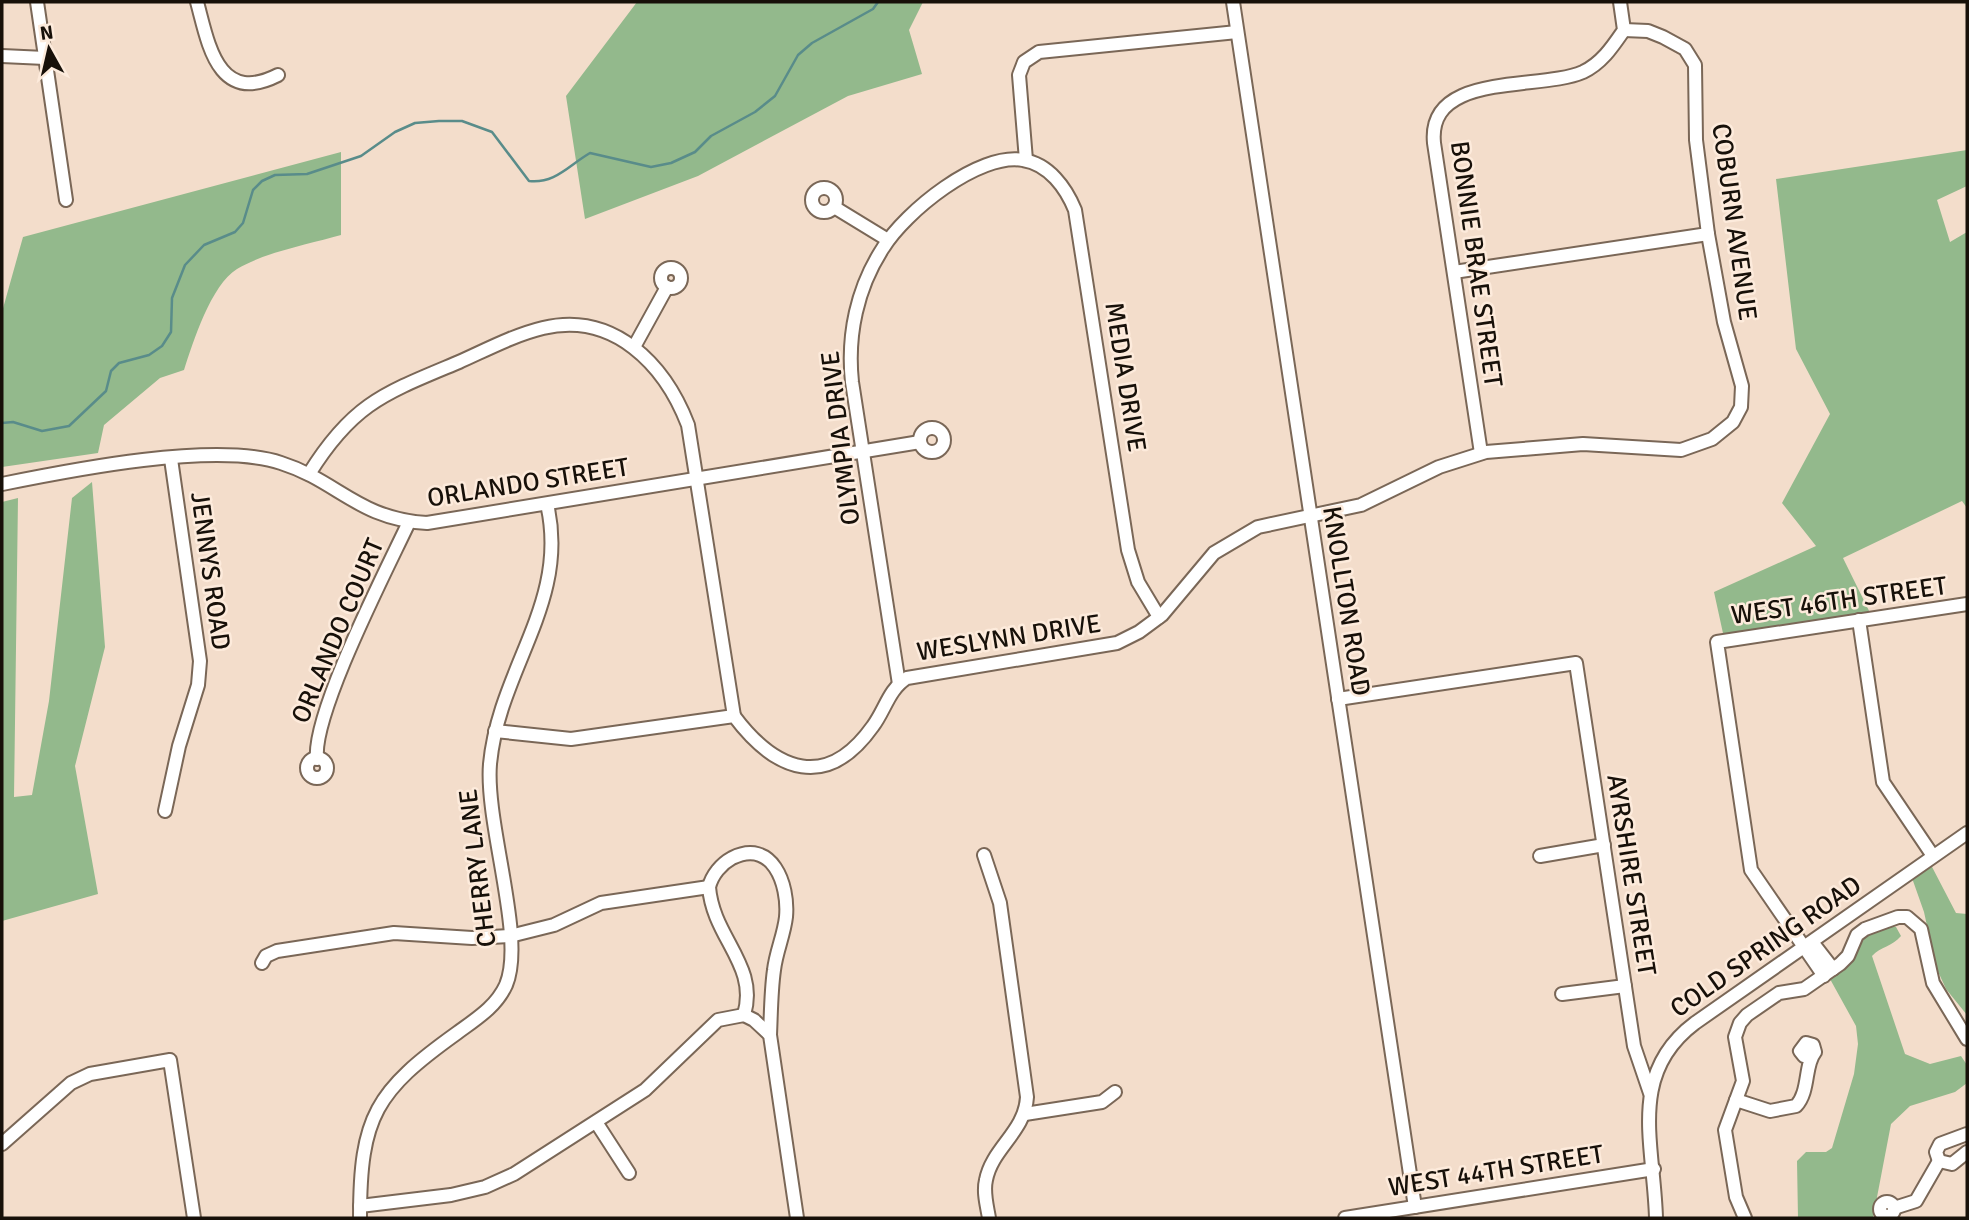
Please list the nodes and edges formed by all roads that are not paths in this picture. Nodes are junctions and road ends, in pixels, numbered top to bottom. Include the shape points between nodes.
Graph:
1 (37, 2) edge
2 (197, 2) edge
3 (1233, 2) edge
4 (1620, 2) edge
5 (1625, 30) junction
6 (1237, 32) junction
7 (2, 56) edge
8 (45, 58) junction
9 (278, 75) dead end
10 (1026, 160) junction
11 (66, 200) dead end
12 (834, 206) dead end
13 (1709, 234) junction
14 (888, 240) junction
15 (1454, 272) junction
16 (667, 287) dead end
17 (634, 347) junction
18 (1733, 422) joint
19 (920, 442) dead end
20 (862, 450) junction
21 (1481, 453) junction
22 (172, 459) junction
23 (309, 474) junction
24 (699, 480) junction
25 (2, 484) edge
26 (547, 504) junction
27 (1310, 517) junction
28 (410, 522) junction
29 (1967, 604) edge
30 (1159, 617) junction
31 (1859, 620) junction
32 (899, 684) junction
33 (1338, 699) junction
34 (734, 716) junction
35 (495, 731) junction
36 (317, 759) dead end
37 (165, 811) dead end
38 (1967, 833) edge
39 (1604, 845) junction
40 (984, 855) dead end
41 (1540, 856) dead end
42 (1933, 856) junction
43 (709, 887) junction
44 (510, 936) junction
45 (1808, 945) junction
46 (262, 963) dead end
47 (1828, 972) junction
48 (1625, 986) junction
49 (1562, 995) dead end
50 (744, 1015) junction
51 (770, 1035) junction
52 (1967, 1039) edge
53 (1810, 1057) dead end
54 (1115, 1092) dead end
55 (1650, 1093) junction
56 (1736, 1100) junction
57 (1025, 1114) junction
58 (596, 1122) junction
59 (1967, 1137) edge
60 (2, 1144) edge
61 (1967, 1152) edge
62 (1939, 1161) junction
63 (1654, 1169) junction
64 (629, 1173) dead end
65 (1894, 1208) dead end
66 (1418, 1211) edge
67 (360, 1212) edge
68 (194, 1218) edge
69 (797, 1218) edge
70 (989, 1218) edge
71 (1345, 1218) edge
72 (1656, 1218) edge
73 (1745, 1218) edge

1 - 8 street
2 - 9 street via 219,68 248,81
3 - 6 street, KNOLLTON ROAD
4 - 5 street
5 - 13 street, COBURN AVENUE via 1663,37 1685,49 1693,62 1697,152
5 - 15 street, BONNIE BRAE STREET via 1603,58 1582,72 1465,93 1443,109 1434,139
6 - 10 street via 1030,56 1019,75
6 - 27 street, KNOLLTON ROAD
7 - 8 street
8 - 11 street
10 - 14 street, OLYMPIA DRIVE via 1001,161 944,187 909,215
10 - 30 street, MEDIA DRIVE via 1056,179 1075,210 1128,550 1138,582
12 - 14 street
13 - 15 street
13 - 18 street, COBURN AVENUE via 1724,323 1742,386 1742,403
14 - 20 street, OLYMPIA DRIVE via 864,284 852,334
15 - 21 street, BONNIE BRAE STREET
16 - 17 street
17 - 23 street via 605,332 581,327 549,327 517,336 373,400 335,434
17 - 24 street via 659,370 678,401
18 - 21 street, WESLYNN DRIVE via 1712,439 1681,450 1583,444
19 - 20 street, ORLANDO STREET
20 - 24 street, ORLANDO STREET
20 - 32 street, OLYMPIA DRIVE
21 - 27 street, WESLYNN DRIVE via 1439,467 1372,501
22 - 23 street, ORLANDO STREET via 247,456
22 - 25 street, ORLANDO STREET
22 - 37 street, JENNYS ROAD via 200,661 198,685
23 - 28 street, ORLANDO STREET via 360,507
24 - 26 street, ORLANDO STREET
24 - 34 street
26 - 28 street, ORLANDO STREET via 440,522
26 - 35 street, CHERRY LANE via 553,545 550,581
27 - 30 street, WESLYNN DRIVE via 1269,523 1230,541 1205,561
27 - 33 street, KNOLLTON ROAD
28 - 36 street, ORLANDO COURT via 344,667 319,733
29 - 31 street, WEST 46TH STREET
30 - 32 street, WESLYNN DRIVE via 1139,632 1105,646 916,675
31 - 42 street via 1883,782
31 - 45 street, WEST 46TH STREET via 1717,642 1751,870
32 - 34 street via 868,733 838,760 814,769 790,765 754,739
33 - 39 street, AYRSHIRE STREET via 1576,663
33 - 66 street, KNOLLTON ROAD
34 - 35 street via 571,739
35 - 44 street, CHERRY LANE via 489,798
38 - 42 street, COLD SPRING ROAD
39 - 41 street
39 - 48 street, AYRSHIRE STREET
40 - 57 street via 1000,903 1027,1087
42 - 45 street, COLD SPRING ROAD
43 - 44 street via 601,903 554,925
43 - 50 street via 724,939 748,980
43 - 51 street via 717,871 739,855 762,854 777,868 786,916 774,970
44 - 46 street via 394,933 277,951
44 - 67 street, CHERRY LANE via 510,971 496,1001 404,1072 380,1103 367,1141
45 - 47 street
45 - 55 street, COLD SPRING ROAD via 1676,1039 1660,1060
47 - 52 street via 1845,960 1865,929 1898,917 1913,919 1923,932 1936,990
47 - 56 street via 1804,989 1776,995 1740,1023 1735,1040 1744,1076
48 - 49 street
48 - 55 street, AYRSHIRE STREET via 1634,1046
50 - 51 street
50 - 58 street via 707,1027 651,1084
51 - 69 street
53 - 56 street via 1802,1097 1793,1108 1770,1111
54 - 57 street via 1102,1102
55 - 63 street, COLD SPRING ROAD
56 - 73 street via 1726,1123 1726,1144
57 - 70 street via 988,1172
58 - 64 street
58 - 67 street via 514,1174 485,1186
59 - 62 street via 1940,1144 1936,1152
60 - 68 street via 71,1083 103,1071 170,1060
61 - 62 street via 1952,1164
62 - 65 street via 1916,1201
63 - 66 street, WEST 44TH STREET
63 - 72 street, COLD SPRING ROAD
66 - 71 street, WEST 44TH STREET

